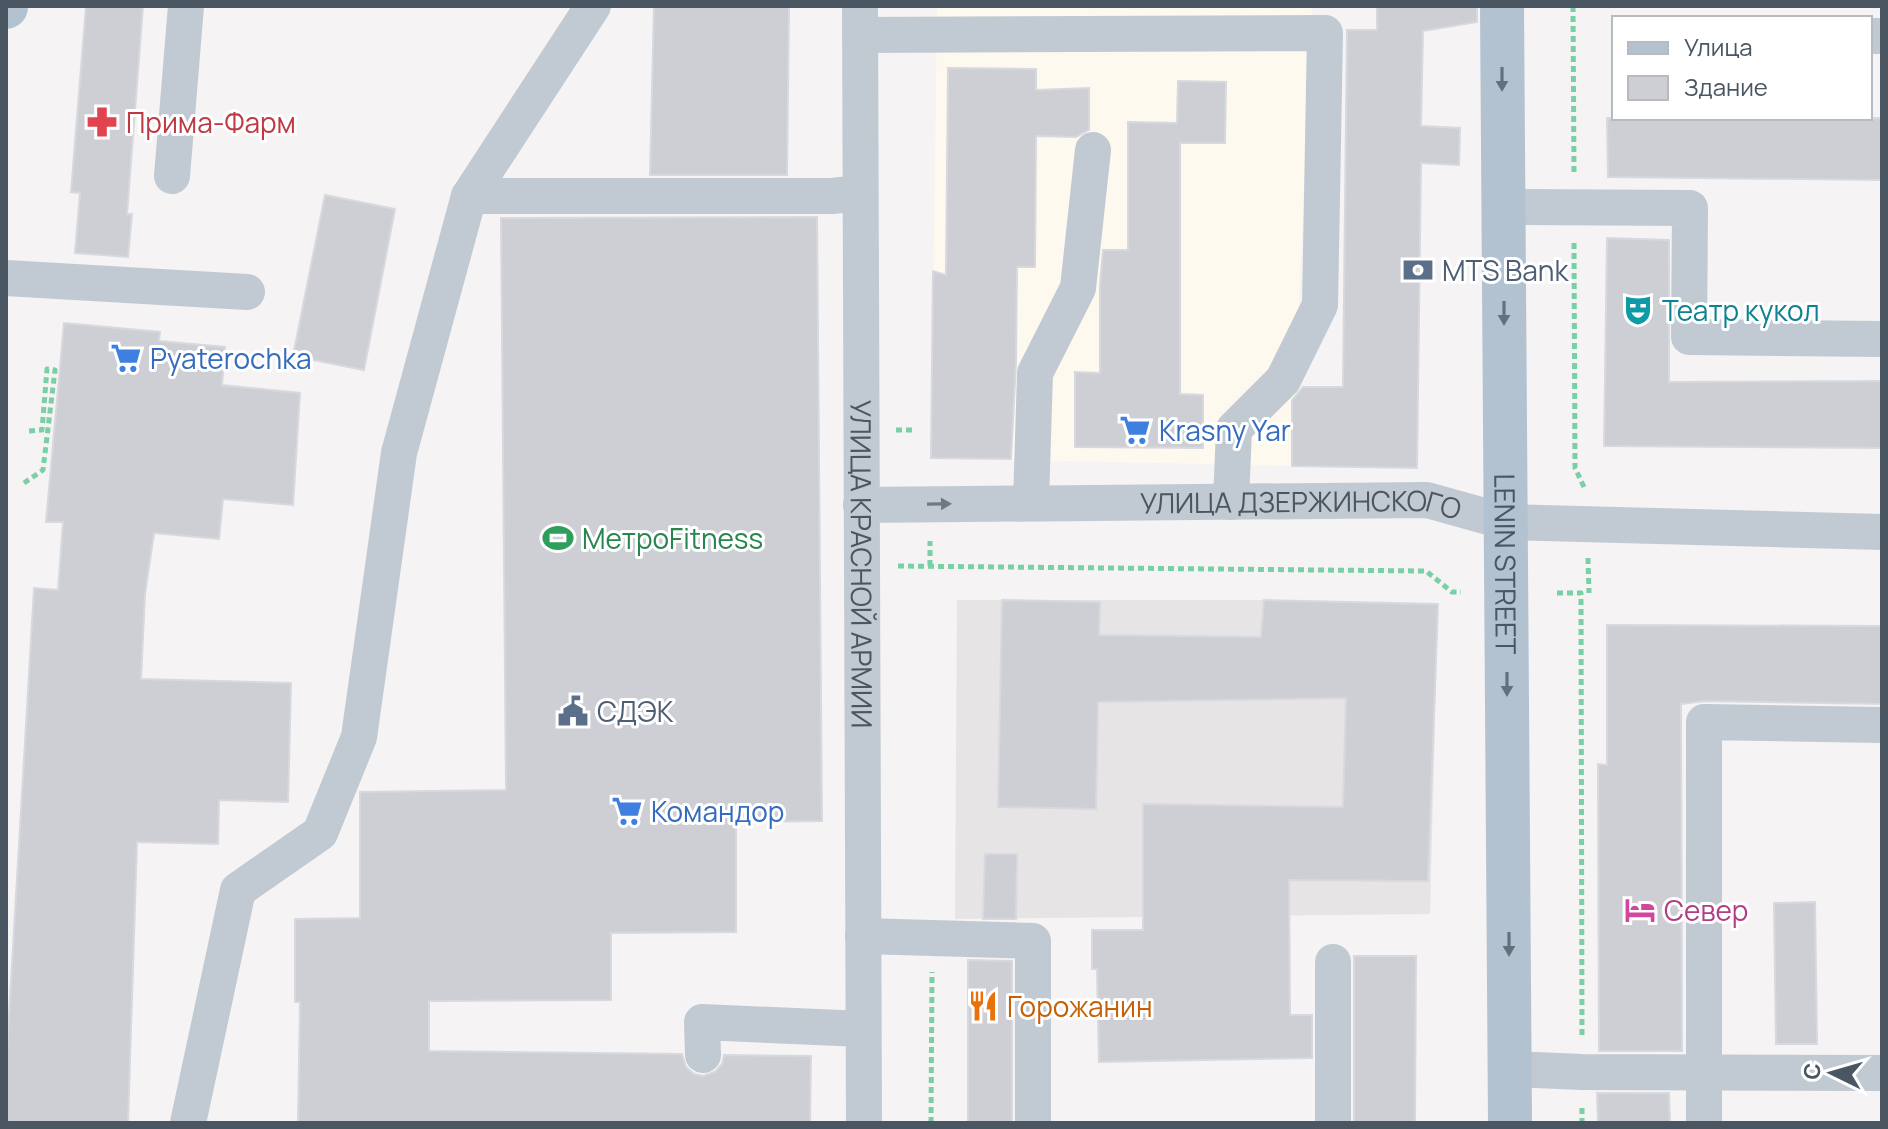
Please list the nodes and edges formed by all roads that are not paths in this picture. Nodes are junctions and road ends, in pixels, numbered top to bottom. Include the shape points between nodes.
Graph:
1 (186, 6) edge
2 (593, 6) edge
3 (1502, 6) edge
4 (860, 21) edge
5 (1093, 150) dead end
6 (172, 176) dead end
7 (860, 193) junction
8 (469, 196) junction
9 (1503, 207) junction
10 (6, 278) edge
11 (247, 292) dead end
12 (1882, 339) edge
13 (1231, 502) junction
14 (1031, 503) junction
15 (861, 505) junction
16 (1506, 522) junction
17 (1882, 532) edge
18 (1882, 725) edge
19 (863, 936) junction
20 (1333, 962) dead end
21 (863, 1029) junction
22 (703, 1055) dead end
23 (1510, 1069) junction
24 (1704, 1071) junction
25 (1882, 1073) edge
26 (188, 1123) edge
27 (864, 1123) edge
28 (1033, 1123) edge
29 (1333, 1123) edge
30 (1510, 1123) edge
31 (1704, 1123) edge

1 - 6 street
2 - 8 street
3 -> 9 main road, LENIN STREET
4 - 7 street, УЛИЦА КРАСНОЙ АРМИИ
4 - 13 street via 1325,33 1320,305 1283,380 1234,429
5 - 14 street via 1078,288 1035,373
7 - 8 street
7 - 15 street, УЛИЦА КРАСНОЙ АРМИИ
8 - 26 street via 399,453 359,737 320,833 238,890
9 - 12 street via 1690,208 1689,337
9 -> 16 main road, LENIN STREET
10 - 11 street
13 - 14 street, УЛИЦА ДЗЕРЖИНСКОГО
13 - 16 street, УЛИЦА ДЗЕРЖИНСКОГО via 1427,500
15 -> 14 street, УЛИЦА ДЗЕРЖИНСКОГО
15 - 19 street, УЛИЦА КРАСНОЙ АРМИИ
16 - 17 street, УЛИЦА ДЗЕРЖИНСКОГО
16 -> 23 main road, LENIN STREET
18 - 24 street via 1704,722
19 - 21 street, УЛИЦА КРАСНОЙ АРМИИ
19 - 28 street via 1033,941
20 - 29 street
21 - 22 street via 702,1022
21 - 27 street, УЛИЦА КРАСНОЙ АРМИИ
23 - 24 street
23 - 30 main road, LENIN STREET
24 - 25 street
24 - 31 street

